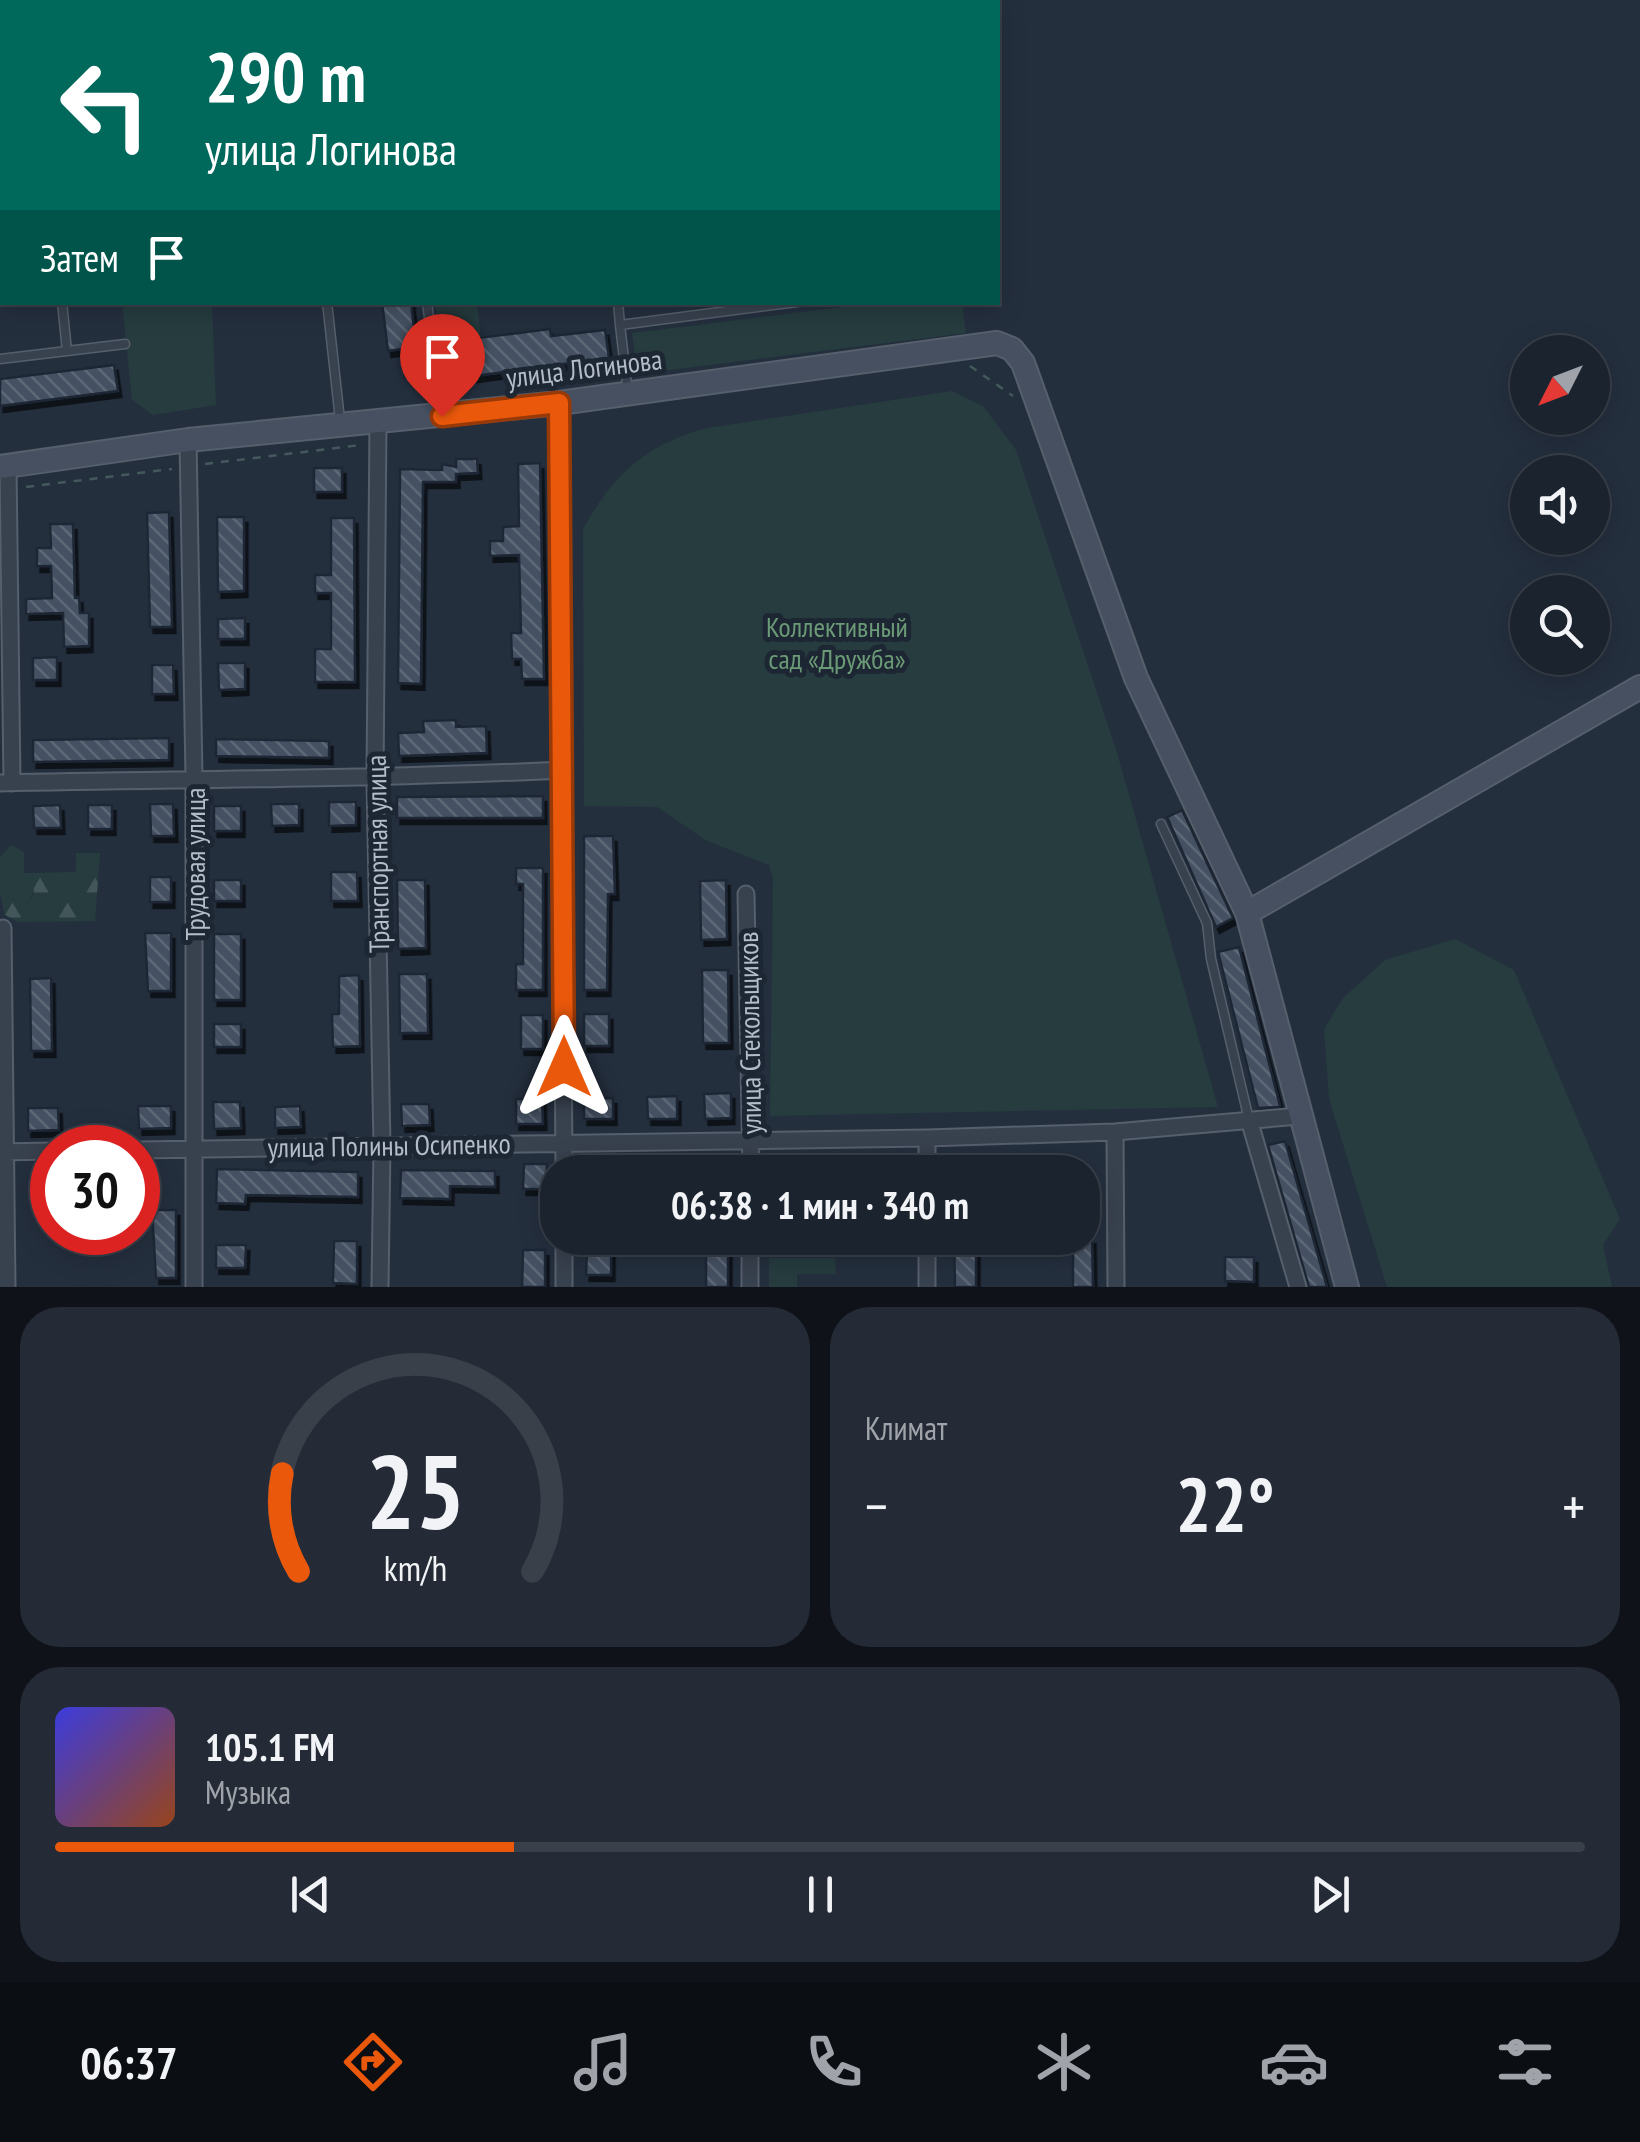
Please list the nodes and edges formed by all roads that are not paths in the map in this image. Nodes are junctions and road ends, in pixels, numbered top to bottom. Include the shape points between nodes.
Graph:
1 (62, 305) edge
2 (328, 305) edge
3 (428, 305) edge
4 (618, 305) edge
5 (774, 305) edge
6 (620, 325) junction
7 (125, 344) dead end
8 (68, 351) junction
9 (0, 359) edge
10 (628, 394) junction
11 (559, 403) junction
12 (442, 416) junction
13 (378, 421) junction
14 (340, 425) junction
15 (188, 440) junction
16 (4, 467) edge
17 (1640, 686) edge
18 (564, 770) junction
19 (194, 777) junction
20 (375, 779) junction
21 (6, 783) edge
22 (1162, 824) dead end
23 (746, 894) dead end
24 (1247, 913) junction
25 (3, 928) dead end
26 (1299, 1116) junction
27 (1250, 1123) junction
28 (1116, 1132) junction
29 (751, 1138) junction
30 (927, 1138) junction
31 (564, 1141) junction
32 (382, 1146) junction
33 (194, 1149) junction
34 (160, 1150) edge
35 (30, 1151) edge
36 (3, 1152) edge
37 (564, 1155) edge
38 (751, 1155) edge
39 (927, 1155) edge
40 (564, 1255) edge
41 (750, 1255) edge
42 (927, 1255) edge
43 (7, 1287) edge
44 (194, 1287) edge
45 (380, 1287) edge
46 (564, 1287) edge
47 (750, 1287) edge
48 (927, 1287) edge
49 (1116, 1287) edge
50 (1298, 1287) edge
51 (1348, 1287) edge

1 - 8 lane
2 - 14 lane
3 - 12 lane
4 - 6 lane
5 - 6 lane
6 - 10 lane
7 - 8 lane
8 - 9 lane
10 - 11 street, улица Логинова
10 - 24 street, улица Логинова via 997,342 1012,349 1023,363 1136,678
11 - 12 street, улица Логинова
11 - 18 street
12 - 13 street, улица Логинова
13 - 14 street, улица Логинова
13 - 20 street, Транспортная улица
14 - 15 street, улица Логинова
15 - 16 street, улица Логинова
15 - 19 street, Трудовая улица
16 - 21 street
17 - 24 street
18 - 20 street
18 - 31 street
19 - 20 street
19 - 21 street
19 - 33 street, Трудовая улица
20 - 32 street, Транспортная улица
22 - 27 lane via 1207,923
23 - 29 street, улица Стекольщиков
24 - 26 street
25 - 36 street
26 - 27 street, улица Полины Осипенко
26 - 51 street
27 - 28 street, улица Полины Осипенко
27 - 50 street
28 - 30 street, улица Полины Осипенко
28 - 49 street
29 - 30 street, улица Полины Осипенко
29 - 31 street, улица Полины Осипенко
29 - 38 street, улица Стекольщиков
30 - 39 street
31 - 32 street, улица Полины Осипенко
31 - 37 street
32 - 33 street, улица Полины Осипенко
32 - 45 street, Транспортная улица
33 - 34 street, улица Полины Осипенко
33 - 44 street, Трудовая улица
35 - 36 street
36 - 43 street
40 - 46 street
41 - 47 street
42 - 48 street

